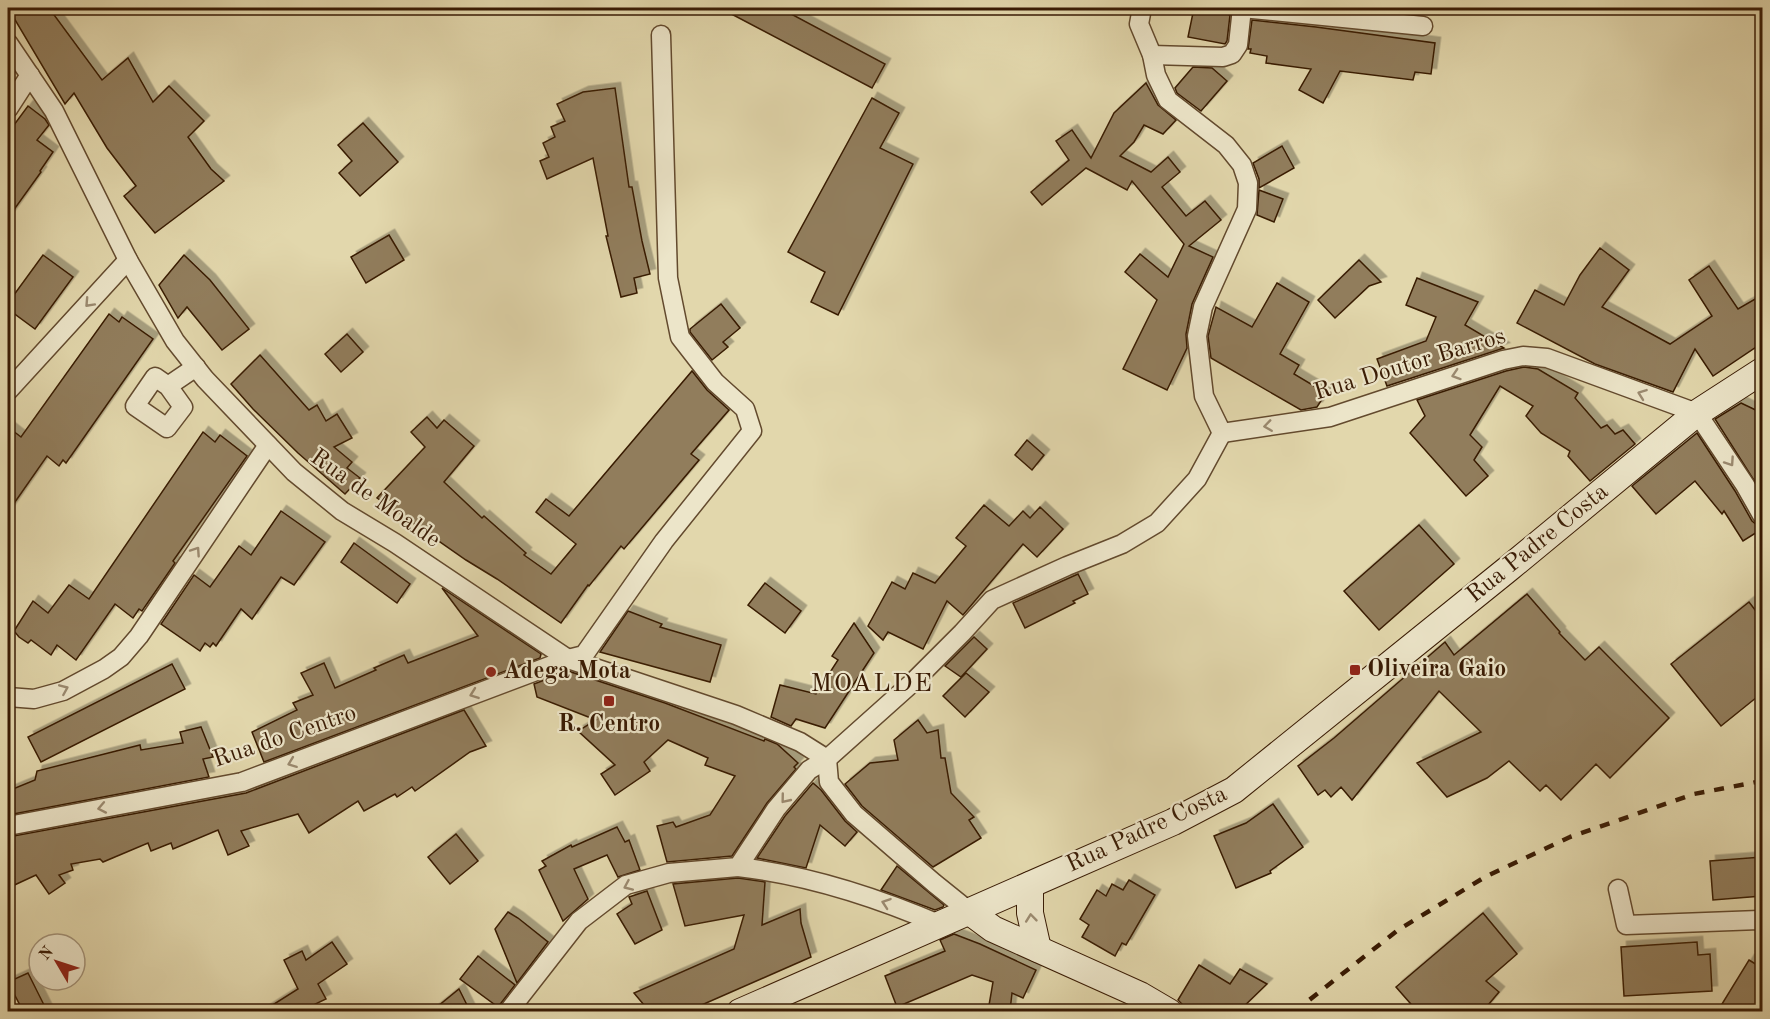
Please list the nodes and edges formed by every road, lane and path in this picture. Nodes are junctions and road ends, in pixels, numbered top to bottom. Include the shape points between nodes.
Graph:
1 (1142, 8) edge
2 (1242, 8) edge
3 (1423, 26) dead end
4 (661, 35) dead end
5 (8, 43) edge
6 (1152, 55) junction
7 (30, 75) junction
8 (8, 109) edge
9 (129, 260) junction
10 (196, 367) junction
11 (1762, 371) edge
12 (168, 386) dead end
13 (8, 391) edge
14 (1697, 413) junction
15 (1222, 433) junction
16 (268, 445) junction
17 (1762, 515) edge
18 (568, 659) junction
19 (8, 697) edge
20 (827, 759) junction
21 (8, 826) edge
22 (738, 867) junction
23 (1030, 885) junction
24 (1618, 889) dead end
25 (970, 912) junction
26 (1762, 922) edge
27 (941, 925) junction
28 (1038, 950) junction
29 (508, 1011) edge
30 (740, 1011) edge
31 (1169, 1011) edge

1 - 6 street via 1139,24
2 - 3 street
2 - 6 street via 1238,45 1232,54
4 - 18 street, Rua do Centro via 668,278 680,337 715,382 745,409 752,431 664,541 584,655
5 - 7 street, Rua de Moalde
6 - 15 street via 1168,100 1226,145 1242,165 1248,183 1247,209 1203,306 1197,336 1204,396
7 - 8 street
7 - 9 street, Rua de Moalde via 54,111
9 - 10 street, Rua de Moalde
9 -> 13 street
10 - 12 street
10 - 16 street, Rua de Moalde
11 - 14 street, Rua Padre Costa
14 -> 15 street, Rua Doutor Barros via 1547,358 1523,356 1330,417
14 -> 17 street
14 - 23 street, Rua Padre Costa via 1234,790 1173,822
15 - 20 street via 1197,479 1157,523 1122,544 992,600 912,683
16 - 18 street, Rua de Moalde via 342,511
19 -> 16 street via 34,699 63,691 121,657
18 - 20 street, Rua de Moalde via 736,715 800,741
18 -> 21 street, Rua do Centro via 242,782
20 -> 22 street via 808,770 776,809
20 - 25 street via 829,782 854,814
27 -> 22 street via 841,888
22 -> 29 street via 669,873 626,885 579,921
23 - 25 street, Rua Padre Costa
28 -> 23 street via 1030,913
24 - 26 street via 1626,925
25 - 27 street, Rua Padre Costa
25 - 28 street via 993,929
27 - 30 street, Rua Padre Costa
28 - 31 street

